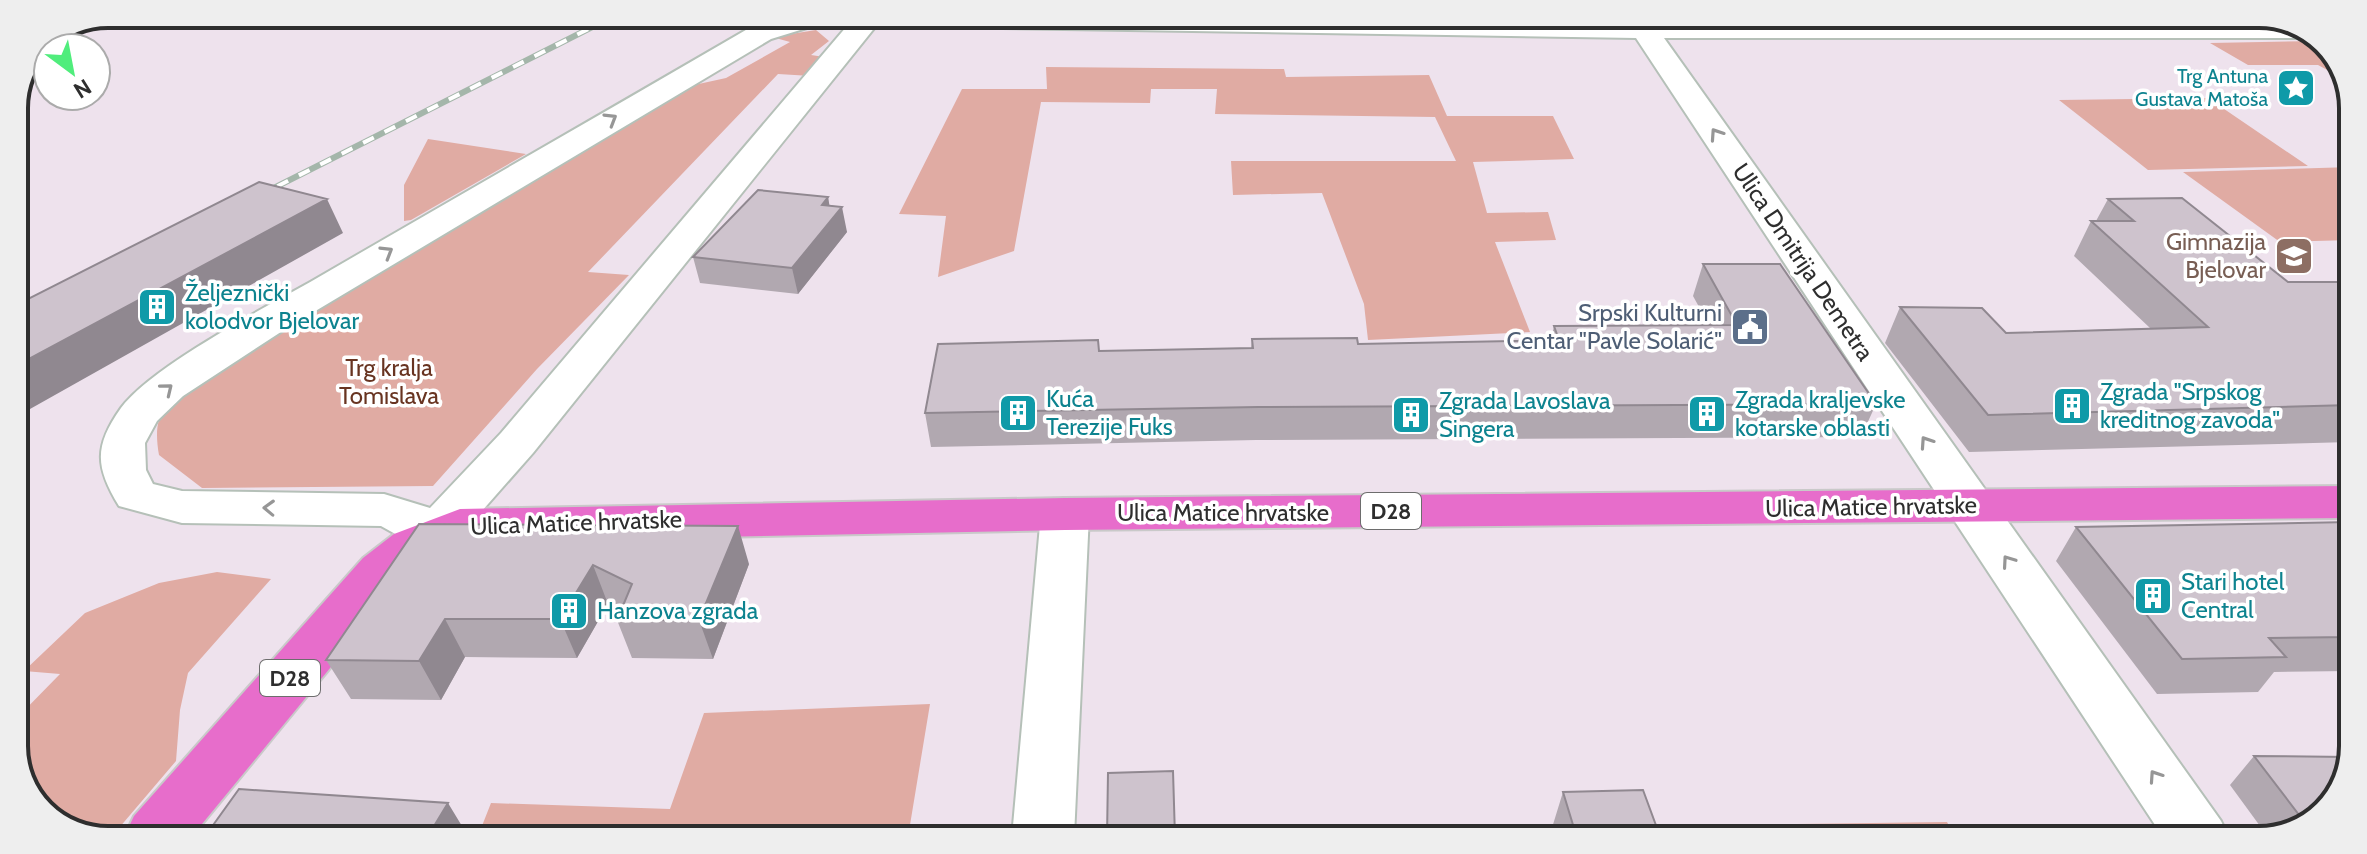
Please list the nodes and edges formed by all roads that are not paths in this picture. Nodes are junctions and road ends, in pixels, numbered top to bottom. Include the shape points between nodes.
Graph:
1 (773, 28) edge
2 (861, 28) edge
3 (1643, 28) edge
4 (2339, 502) edge
5 (1969, 506) junction
6 (1065, 514) junction
7 (434, 534) junction
8 (164, 826) edge
9 (1044, 826) edge
10 (2189, 826) edge

7 -> 1 street via 412,519 384,510 182,507 136,495 123,470 123,443 139,414 168,387 286,312
2 - 7 street via 517,443
5 -> 3 street, Ulica Dmitrija Demetra
4 - 5 main road, Ulica Matice hrvatske / D28
5 - 6 main road, Ulica Matice hrvatske / D28
10 -> 5 street, Ulica Dmitrija Demetra
6 - 7 main road, Ulica Matice hrvatske / D28 via 501,522
6 - 9 street
7 - 8 main road, D28 via 381,571

